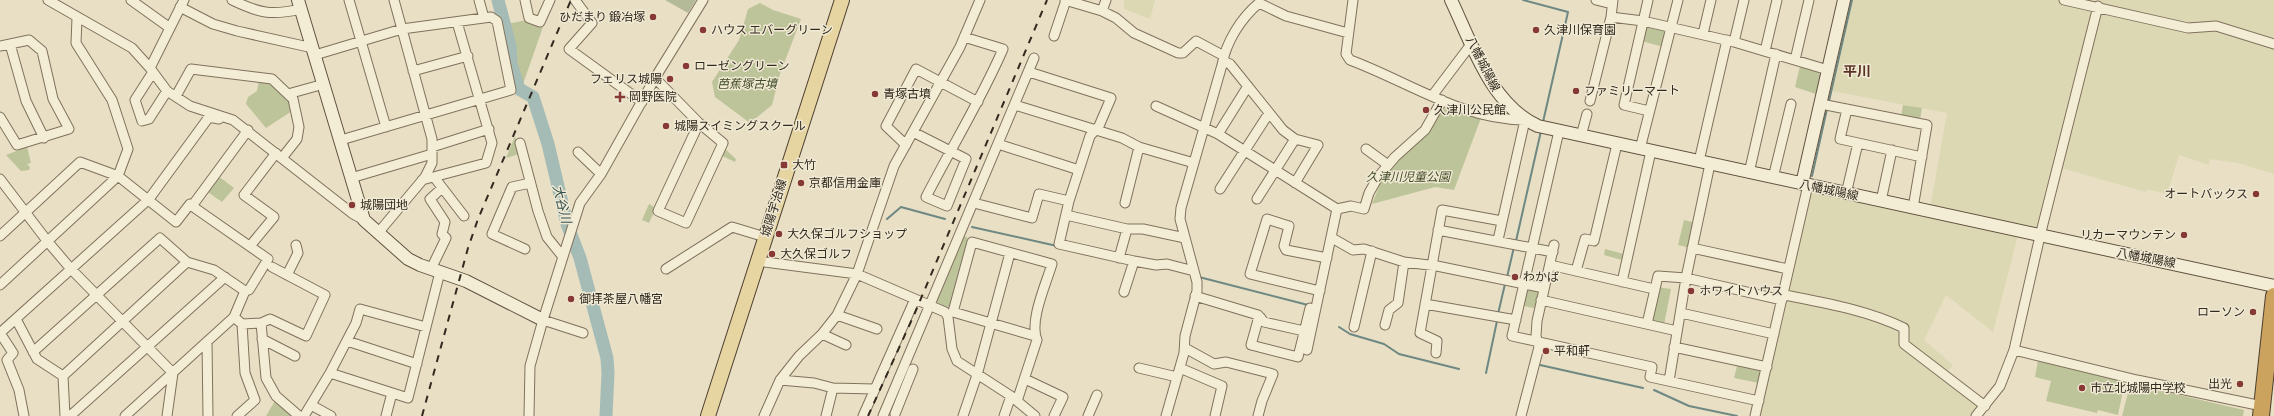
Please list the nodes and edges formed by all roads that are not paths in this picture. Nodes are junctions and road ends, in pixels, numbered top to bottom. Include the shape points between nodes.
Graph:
1 (48, 0) edge
2 (131, 0) edge
3 (232, 0) edge
4 (349, 0) edge
5 (394, 0) edge
6 (479, 0) edge
7 (525, 0) edge
8 (550, 0) edge
9 (575, 0) edge
10 (703, 0) edge
11 (842, 0) edge
12 (980, 0) edge
13 (1066, 0) edge
14 (1106, 0) edge
15 (1353, 0) edge
16 (1451, 0) edge
17 (1596, 0) edge
18 (1648, 0) edge
19 (1678, 0) edge
20 (1711, 0) edge
21 (1744, 0) edge
22 (1777, 0) edge
23 (1809, 0) edge
24 (1844, 0) edge
25 (2064, 0) edge
26 (1612, 2) edge
27 (182, 4) edge
28 (299, 4) edge
29 (2095, 4) edge
30 (1102, 11) junction
31 (1611, 17) junction
32 (77, 18) junction
33 (484, 18) junction
34 (1643, 21) junction
35 (457, 22) junction
36 (1673, 27) junction
37 (170, 28) junction
38 (402, 29) junction
39 (1348, 33) junction
40 (1703, 34) junction
41 (1054, 36) dead end
42 (964, 37) junction
43 (361, 41) junction
44 (1731, 41) junction
45 (1472, 43) junction
46 (10, 44) junction
47 (2274, 44) edge
48 (0, 46) edge
49 (1765, 50) junction
50 (314, 51) junction
51 (1776, 54) junction
52 (468, 56) junction
53 (1034, 58) dead end
54 (1223, 58) junction
55 (1796, 60) junction
56 (152, 70) junction
57 (1828, 70) junction
58 (413, 71) junction
59 (1029, 72) junction
60 (655, 78) junction
61 (940, 82) junction
62 (324, 84) junction
63 (1248, 86) junction
64 (167, 91) junction
65 (288, 94) junction
66 (176, 96) junction
67 (1432, 96) junction
68 (481, 99) junction
69 (1442, 100) junction
70 (1590, 101) dead end
71 (642, 102) junction
72 (978, 102) junction
73 (1791, 104) dead end
74 (1821, 104) junction
75 (1015, 105) junction
76 (1156, 106) dead end
77 (1847, 109) junction
78 (1649, 111) junction
79 (1269, 113) junction
80 (1587, 114) dead end
81 (425, 115) junction
82 (0, 120) edge
83 (1525, 120) junction
84 (699, 123) junction
85 (386, 127) junction
86 (245, 128) junction
87 (1205, 128) junction
88 (489, 129) junction
89 (1095, 130) junction
90 (1559, 131) junction
91 (913, 132) junction
92 (1218, 134) junction
93 (1581, 136) junction
94 (44, 138) junction
95 (1295, 139) junction
96 (341, 140) junction
97 (520, 143) dead end
98 (1858, 143) junction
99 (998, 144) junction
100 (1617, 144) junction
101 (906, 145) junction
102 (1140, 147) junction
103 (1366, 148) dead end
104 (432, 150) junction
105 (1645, 150) junction
106 (1892, 150) junction
107 (950, 151) junction
108 (1245, 151) junction
109 (578, 152) dead end
110 (279, 155) junction
111 (1922, 157) junction
112 (1194, 163) junction
113 (1704, 163) junction
114 (1388, 165) junction
115 (1079, 170) junction
116 (1275, 170) junction
117 (1749, 172) junction
118 (601, 174) junction
119 (118, 176) junction
120 (434, 177) junction
121 (351, 178) junction
122 (1773, 178) junction
123 (422, 180) junction
124 (1, 182) edge
125 (530, 183) junction
126 (1295, 183) junction
127 (1805, 185) junction
128 (442, 188) junction
129 (1220, 189) dead end
130 (1846, 194) junction
131 (149, 199) junction
132 (1257, 199) dead end
133 (1069, 201) junction
134 (1881, 201) junction
135 (974, 203) junction
136 (1125, 203) dead end
137 (192, 206) junction
138 (1913, 208) junction
139 (1336, 209) junction
140 (26, 213) junction
141 (1066, 215) junction
142 (464, 216) dead end
143 (364, 220) junction
144 (1502, 221) junction
145 (1127, 229) junction
146 (1438, 230) junction
147 (378, 233) junction
148 (0, 236) edge
149 (2040, 236) junction
150 (765, 237) junction
151 (1185, 238) junction
152 (1332, 238) junction
153 (1498, 240) junction
154 (48, 242) junction
155 (296, 245) dead end
156 (250, 246) junction
157 (1531, 247) junction
158 (1692, 248) junction
159 (525, 249) dead end
160 (1372, 251) junction
161 (1010, 253) junction
162 (563, 257) junction
163 (1119, 258) junction
164 (1327, 258) junction
165 (757, 261) junction
166 (1134, 261) junction
167 (187, 262) junction
168 (1404, 262) junction
169 (1550, 265) junction
170 (1431, 266) junction
171 (272, 267) dead end
172 (71, 269) junction
173 (666, 269) dead end
174 (1788, 269) junction
175 (435, 270) junction
176 (1194, 271) junction
177 (1576, 271) junction
178 (856, 274) junction
179 (286, 275) junction
180 (224, 277) junction
181 (1686, 278) junction
182 (1622, 282) junction
183 (1523, 284) junction
184 (0, 285) edge
185 (2274, 286) edge
186 (1544, 288) junction
187 (1654, 289) junction
188 (245, 291) junction
189 (1320, 291) junction
190 (1124, 292) dead end
191 (96, 295) junction
192 (1195, 296) junction
193 (2274, 296) edge
194 (1784, 297) junction
195 (915, 299) junction
196 (1542, 300) junction
197 (931, 304) junction
198 (1425, 304) junction
199 (1681, 313) junction
200 (837, 315) junction
201 (950, 315) junction
202 (234, 317) junction
203 (1261, 318) junction
204 (16, 319) junction
205 (542, 320) junction
206 (1516, 320) junction
207 (122, 321) junction
208 (261, 323) junction
209 (242, 324) junction
210 (990, 324) junction
211 (1647, 324) junction
212 (1385, 325) dead end
213 (426, 327) junction
214 (1354, 327) dead end
215 (877, 329) dead end
216 (1311, 329) junction
217 (1677, 331) junction
218 (0, 333) edge
219 (583, 333) dead end
220 (822, 334) junction
221 (1774, 334) junction
222 (1035, 336) junction
223 (262, 339) junction
224 (1538, 340) junction
225 (347, 341) junction
226 (207, 342) junction
227 (846, 345) dead end
228 (147, 347) junction
229 (1674, 347) junction
230 (1185, 348) junction
231 (1307, 350) dead end
232 (2014, 350) junction
233 (33, 352) junction
234 (1436, 353) dead end
235 (295, 356) dead end
236 (417, 364) junction
237 (1139, 368) dead end
238 (1767, 368) junction
239 (913, 369) dead end
240 (1178, 372) junction
241 (173, 373) junction
242 (330, 374) junction
243 (977, 375) junction
244 (63, 376) junction
245 (780, 380) junction
246 (1025, 380) junction
247 (1669, 381) junction
248 (833, 388) junction
249 (874, 389) junction
250 (392, 393) junction
251 (1097, 395) dead end
252 (1014, 399) junction
253 (1759, 402) junction
254 (311, 405) junction
255 (1985, 406) junction
256 (2262, 411) edge
257 (710, 415) edge
258 (897, 415) edge
259 (24, 416) edge
260 (65, 416) edge
261 (70, 416) edge
262 (125, 416) edge
263 (167, 416) edge
264 (208, 416) edge
265 (237, 416) edge
266 (299, 416) edge
267 (304, 416) edge
268 (331, 416) edge
269 (386, 416) edge
270 (529, 416) edge
271 (764, 416) edge
272 (826, 416) edge
273 (863, 416) edge
274 (883, 416) edge
275 (963, 416) edge
276 (1004, 416) edge
277 (1035, 416) edge
278 (1054, 416) edge
279 (1088, 416) edge
280 (1166, 416) edge
281 (1215, 416) edge
282 (1258, 416) edge
283 (1520, 416) edge
284 (1754, 416) edge
285 (1976, 416) edge

1 - 32 street
2 - 37 street
3 - 28 street via 266,14 284,13
4 - 43 street
5 - 38 street
6 - 33 street
7 - 8 street via 529,18 540,22
9 - 71 street via 592,23 569,49
10 - 60 street
11 - 150 main road, 城陽宇治線
12 - 42 street
13 - 30 street
13 - 41 street
14 - 30 street
15 - 39 street
16 - 45 main road, 八幡城陽線
17 - 26 street
18 - 34 street
19 - 36 street
20 - 40 street
21 - 44 street
22 - 49 street
23 - 55 street
24 - 57 main road
25 - 29 street
26 - 31 street
27 - 37 street
27 - 50 street via 213,24
28 - 50 main road
29 - 47 street via 2188,28 2216,26
29 - 149 street
30 - 54 street via 1116,18 1134,33 1178,53 1183,53 1196,41
31 - 34 street
31 - 70 street
32 - 56 street via 132,48
32 - 119 street via 76,43 112,100 128,149
33 - 35 street
33 - 68 street via 490,17 497,21 512,90
34 - 36 street
34 - 78 street via 1624,105
35 - 38 street
35 - 52 street
36 - 40 street
36 - 78 street
37 - 56 street
38 - 43 street
38 - 58 street
39 - 54 street via 1286,16 1259,3 1248,12 1225,49
39 - 67 street via 1346,54 1350,60
40 - 44 street
42 - 61 street
42 - 72 street via 1003,49
43 - 50 street
43 - 85 street
44 - 49 street
44 - 113 street
45 - 67 street
45 - 83 main road, 八幡城陽線 via 1498,94
46 - 48 street
46 - 94 street via 26,101
46 - 94 street via 29,40 42,51 53,99 69,129
49 - 51 street
50 - 62 main road
51 - 55 street
51 - 117 street
52 - 58 street
52 - 68 street
53 - 59 street
54 - 63 street
54 - 87 street
55 - 57 street
56 - 64 street
56 - 64 street via 135,100 142,121 149,119
57 - 74 main road
58 - 81 street
59 - 75 street
59 - 89 street via 1111,98
60 - 71 street
60 - 84 street
61 - 72 street
61 - 91 street
61 - 101 street via 916,69 886,126
62 - 65 street
62 - 96 main road
63 - 79 street
63 - 92 street
64 - 66 street
65 - 66 street via 272,79 191,69
65 - 110 street via 293,99 299,127 297,139
66 - 86 street via 190,106 233,120
67 - 69 street
68 - 81 street
68 - 88 street
69 - 83 street via 1469,111
69 - 114 street via 1425,130
71 - 118 street
72 - 107 street
73 - 122 street
74 - 77 street
74 - 127 main road
75 - 89 street
75 - 99 street
76 - 87 street
77 - 98 street via 1840,139
77 - 111 street via 1927,125
78 - 105 street
79 - 95 street via 1283,130
79 - 108 street
80 - 93 street
81 - 85 street
81 - 104 street
82 - 94 street via 17,145
83 - 90 main road, 八幡城陽線
83 - 144 street
84 - 84 street via 722,143 686,223 658,210
85 - 96 street
86 - 110 street
86 - 131 street via 209,116
86 - 137 street
87 - 92 street
87 - 112 street
88 - 104 street
88 - 120 street via 492,143 486,163
89 - 102 street via 1122,138
89 - 115 street via 1090,136
90 - 93 main road, 八幡城陽線
90 - 157 street
91 - 101 street
91 - 107 street
92 - 108 street
93 - 100 main road, 八幡城陽線
95 - 116 street
95 - 126 street via 1318,145
96 - 121 main road
97 - 125 street
98 - 106 street
98 - 130 street
99 - 115 street
99 - 135 street
100 - 105 main road, 八幡城陽線
100 - 177 street via 1594,241 1585,239
101 - 178 street via 894,166
102 - 112 street
102 - 136 street
103 - 114 street
104 - 121 street
104 - 123 street via 432,163
105 - 113 main road, 八幡城陽線
105 - 182 street
106 - 111 street
106 - 134 street
107 - 107 street via 966,159 947,206 926,197
108 - 116 street
108 - 129 street
109 - 118 street
110 - 143 street
110 - 156 street via 244,195 274,217
111 - 138 street
112 - 151 street via 1181,208 1180,219
113 - 117 main road, 八幡城陽線
113 - 158 street
114 - 139 street via 1369,193 1364,209 1351,206
115 - 133 street
116 - 126 street
116 - 132 street
117 - 122 main road, 八幡城陽線
118 - 162 street via 580,203
119 - 131 street
119 - 140 street via 80,162
119 - 154 street
120 - 123 street
120 - 128 street
121 - 143 main road
122 - 127 main road, 八幡城陽線
123 - 147 street
124 - 140 street
125 - 159 street via 512,187 492,234
125 - 162 street via 548,237
126 - 139 street
127 - 130 main road, 八幡城陽線
127 - 174 street
128 - 142 street
128 - 175 street via 430,199 445,222 442,234 446,238
130 - 134 main road, 八幡城陽線
131 - 137 street via 176,222 190,204
131 - 172 street
133 - 135 street via 1039,194 1032,218
133 - 141 street
134 - 138 main road, 八幡城陽線
135 - 197 street
137 - 156 street
138 - 149 main road, 八幡城陽線
139 - 152 street
140 - 148 street
140 - 154 street
141 - 145 street
141 - 163 street via 1059,244
143 - 147 main road
144 - 146 street via 1442,210
144 - 153 street
145 - 151 street via 1143,228
145 - 163 street
146 - 153 street
146 - 170 street
147 - 175 main road via 408,259
149 - 185 main road, 八幡城陽線
149 - 232 street
150 - 165 main road, 城陽宇治線
150 - 173 street via 732,227
151 - 176 street
152 - 160 street via 1353,250
152 - 164 street
153 - 157 street
154 - 172 street
154 - 184 street
155 - 179 street via 298,253
156 - 188 street via 268,259 249,290
157 - 169 street via 1554,248
157 - 183 street
158 - 174 street
158 - 181 street
160 - 168 street
160 - 214 street
161 - 201 street via 972,242
161 - 210 street
161 - 222 street via 1052,264 1036,316
162 - 205 street
163 - 166 street
164 - 189 street
164 - 189 street via 1286,250 1284,246 1289,226 1267,219 1250,274
165 - 178 street
165 - 257 main road, 城陽宇治線
166 - 176 street via 1167,264
166 - 190 street
167 - 180 street via 214,270
167 - 191 street via 160,238
167 - 207 street
168 - 170 street
168 - 212 street via 1398,303 1389,310
169 - 177 street
169 - 186 street
170 - 183 street
170 - 198 street
171 - 179 street
172 - 191 street
172 - 204 street
174 - 194 street
175 - 205 main road via 466,281
175 - 213 street
176 - 192 street via 1197,282
177 - 182 street
178 - 195 street
178 - 200 street
179 - 208 street via 325,295 306,336 270,319
180 - 188 street
180 - 228 street
181 - 187 street via 1658,276
181 - 194 street
181 - 199 street
182 - 187 street
183 - 186 street
183 - 206 street
186 - 196 street
187 - 211 street
188 - 202 street
189 - 216 street
191 - 207 street
191 - 233 street
192 - 203 street
192 - 230 street via 1185,336
193 - 256 highway
194 - 221 street
194 - 255 street via 1834,305 1904,328 1904,344
195 - 197 street
195 - 249 street
196 - 211 street
196 - 224 street via 1537,321
197 - 201 street
197 - 274 street
198 - 206 street
198 - 234 street via 1420,333 1437,341
199 - 217 street
199 - 221 street
200 - 215 street
200 - 220 street
201 - 210 street
201 - 243 street via 952,349 957,361
202 - 209 street
202 - 226 street
203 - 216 street via 1264,322
203 - 216 street via 1258,320 1251,345 1298,357
204 - 218 street
204 - 233 street
205 - 219 street
205 - 270 street via 530,366
206 - 224 street via 1512,336
207 - 228 street
207 - 244 street
208 - 209 street
208 - 223 street
209 - 265 street via 245,373 255,400
210 - 222 street
210 - 243 street
211 - 217 street
213 - 225 street via 360,309
213 - 236 street
216 - 231 street
217 - 229 street
218 - 259 street via 12,353 7,360 19,390
220 - 227 street
220 - 245 street via 799,356
221 - 238 street
222 - 246 street via 1037,340
223 - 235 street
223 - 266 street via 266,378 276,396
224 - 247 street via 1652,367 1650,377
224 - 283 street via 1538,353
225 - 236 street
225 - 242 street
226 - 241 street
226 - 264 street
228 - 241 street
228 - 261 street
229 - 238 street
229 - 247 street
230 - 240 street
230 - 282 street via 1214,364 1226,362 1273,374
232 - 255 street via 2000,386
232 - 256 street
233 - 244 street via 37,359
236 - 250 street via 408,398
237 - 240 street
238 - 253 street
239 - 258 street
240 - 280 street
240 - 281 street via 1222,386
241 - 262 street
241 - 263 street
242 - 250 street
242 - 254 street
243 - 252 street
243 - 275 street
244 - 260 street
245 - 248 street via 814,383
245 - 271 street
246 - 252 street
246 - 278 street via 1063,397
247 - 253 street
248 - 249 street
248 - 272 street
249 - 273 street
250 - 269 street
251 - 279 street
252 - 276 street
252 - 277 street
253 - 284 street
254 - 267 street
254 - 268 street
255 - 285 street

